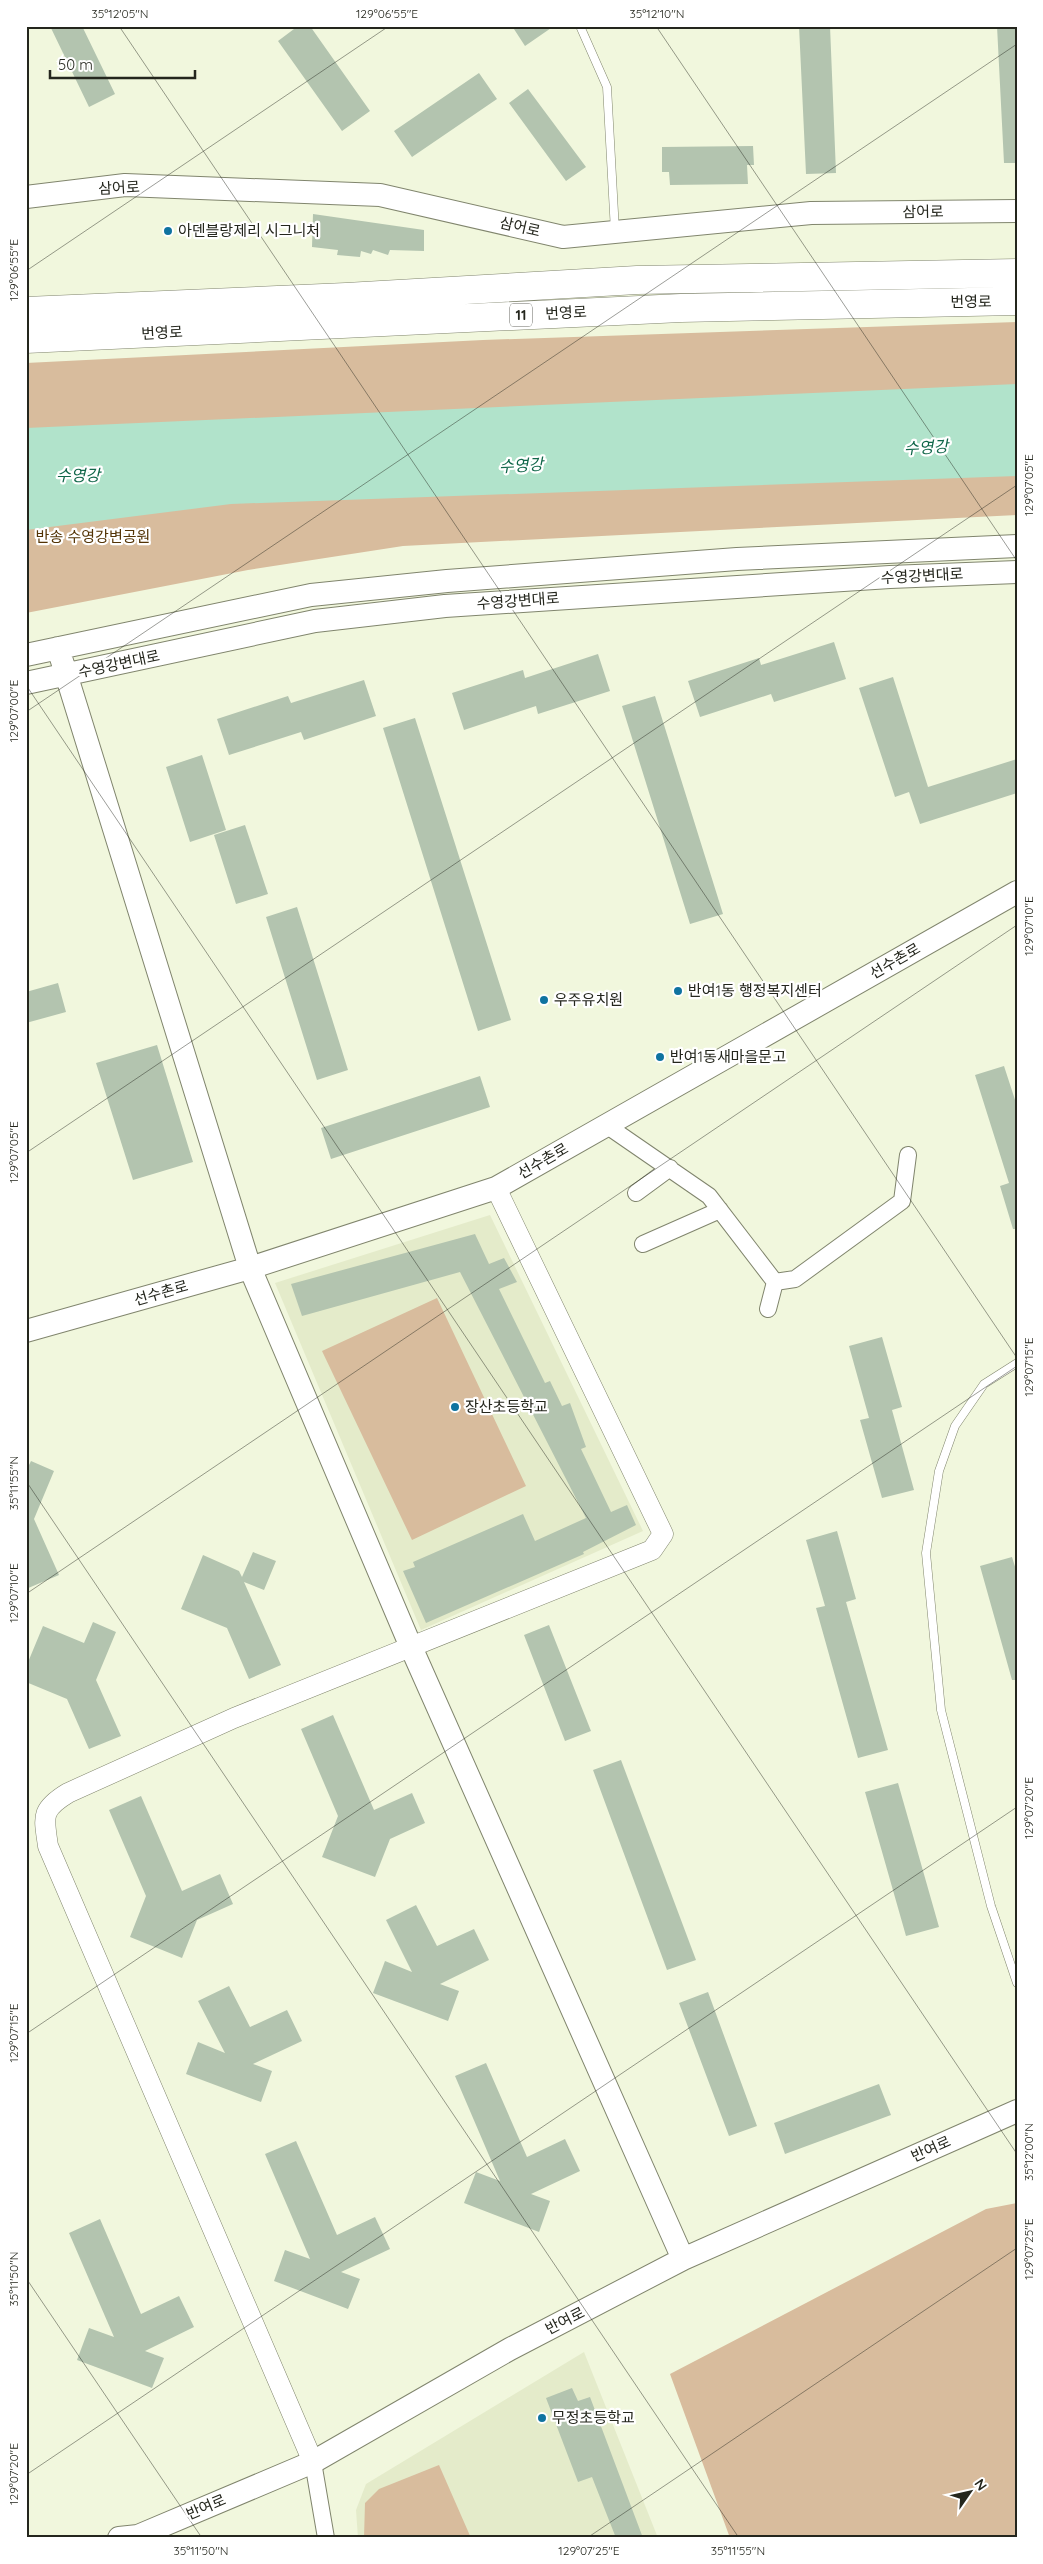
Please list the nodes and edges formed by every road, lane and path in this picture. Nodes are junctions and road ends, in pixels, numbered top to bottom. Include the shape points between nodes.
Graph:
1 (580, 26) edge
2 (26, 197) edge
3 (1017, 211) edge
4 (615, 232) junction
5 (1017, 273) edge
6 (1017, 301) edge
7 (26, 310) edge
8 (26, 340) edge
9 (1017, 546) edge
10 (1017, 572) edge
11 (58, 648) junction
12 (26, 655) edge
13 (65, 675) junction
14 (26, 683) edge
15 (1017, 892) edge
16 (606, 1125) junction
17 (908, 1155) dead end
18 (670, 1168) junction
19 (496, 1188) junction
20 (636, 1193) dead end
21 (720, 1210) junction
22 (643, 1244) dead end
23 (250, 1268) junction
24 (775, 1282) junction
25 (768, 1309) dead end
26 (26, 1330) edge
27 (1017, 1363) edge
28 (411, 1647) junction
29 (1017, 1983) edge
30 (1017, 2111) edge
31 (683, 2259) junction
32 (314, 2462) junction
33 (118, 2538) edge
34 (326, 2538) edge

1 - 4 lane via 607,87
2 - 4 main road, 삼어로 via 125,185 380,195 563,237
3 - 4 main road, 삼어로 via 811,213
5 - 7 highway, 번영로 / 11 via 637,280 346,297
6 - 8 highway, 번영로 / 11 via 681,308
9 - 11 main road, 수영강변대로 via 737,559 446,581 310,595
10 - 13 main road, 수영강변대로 via 426,608 315,621
11 - 12 main road, 수영강변대로
11 - 13 main road
13 - 14 main road, 수영강변대로
13 - 23 main road
15 - 16 main road, 선수촌로
16 - 18 street
16 - 19 main road, 선수촌로
17 - 24 street via 902,1201 795,1279
18 - 20 street
18 - 21 street via 709,1196
19 - 23 main road, 선수촌로
19 - 28 street via 663,1534 652,1550
21 - 22 street
21 - 24 street
23 - 26 main road, 선수촌로
23 - 28 main road
24 - 25 street
27 - 29 lane via 984,1384 955,1426 939,1471 926,1553 941,1710 992,1906
28 - 31 main road
28 - 32 street via 234,1718 68,1793 51,1803 45,1819 48,1846
30 - 31 main road, 반여로
31 - 32 main road, 반여로 via 510,2349
32 - 33 main road, 반여로 via 138,2536
32 - 34 street

